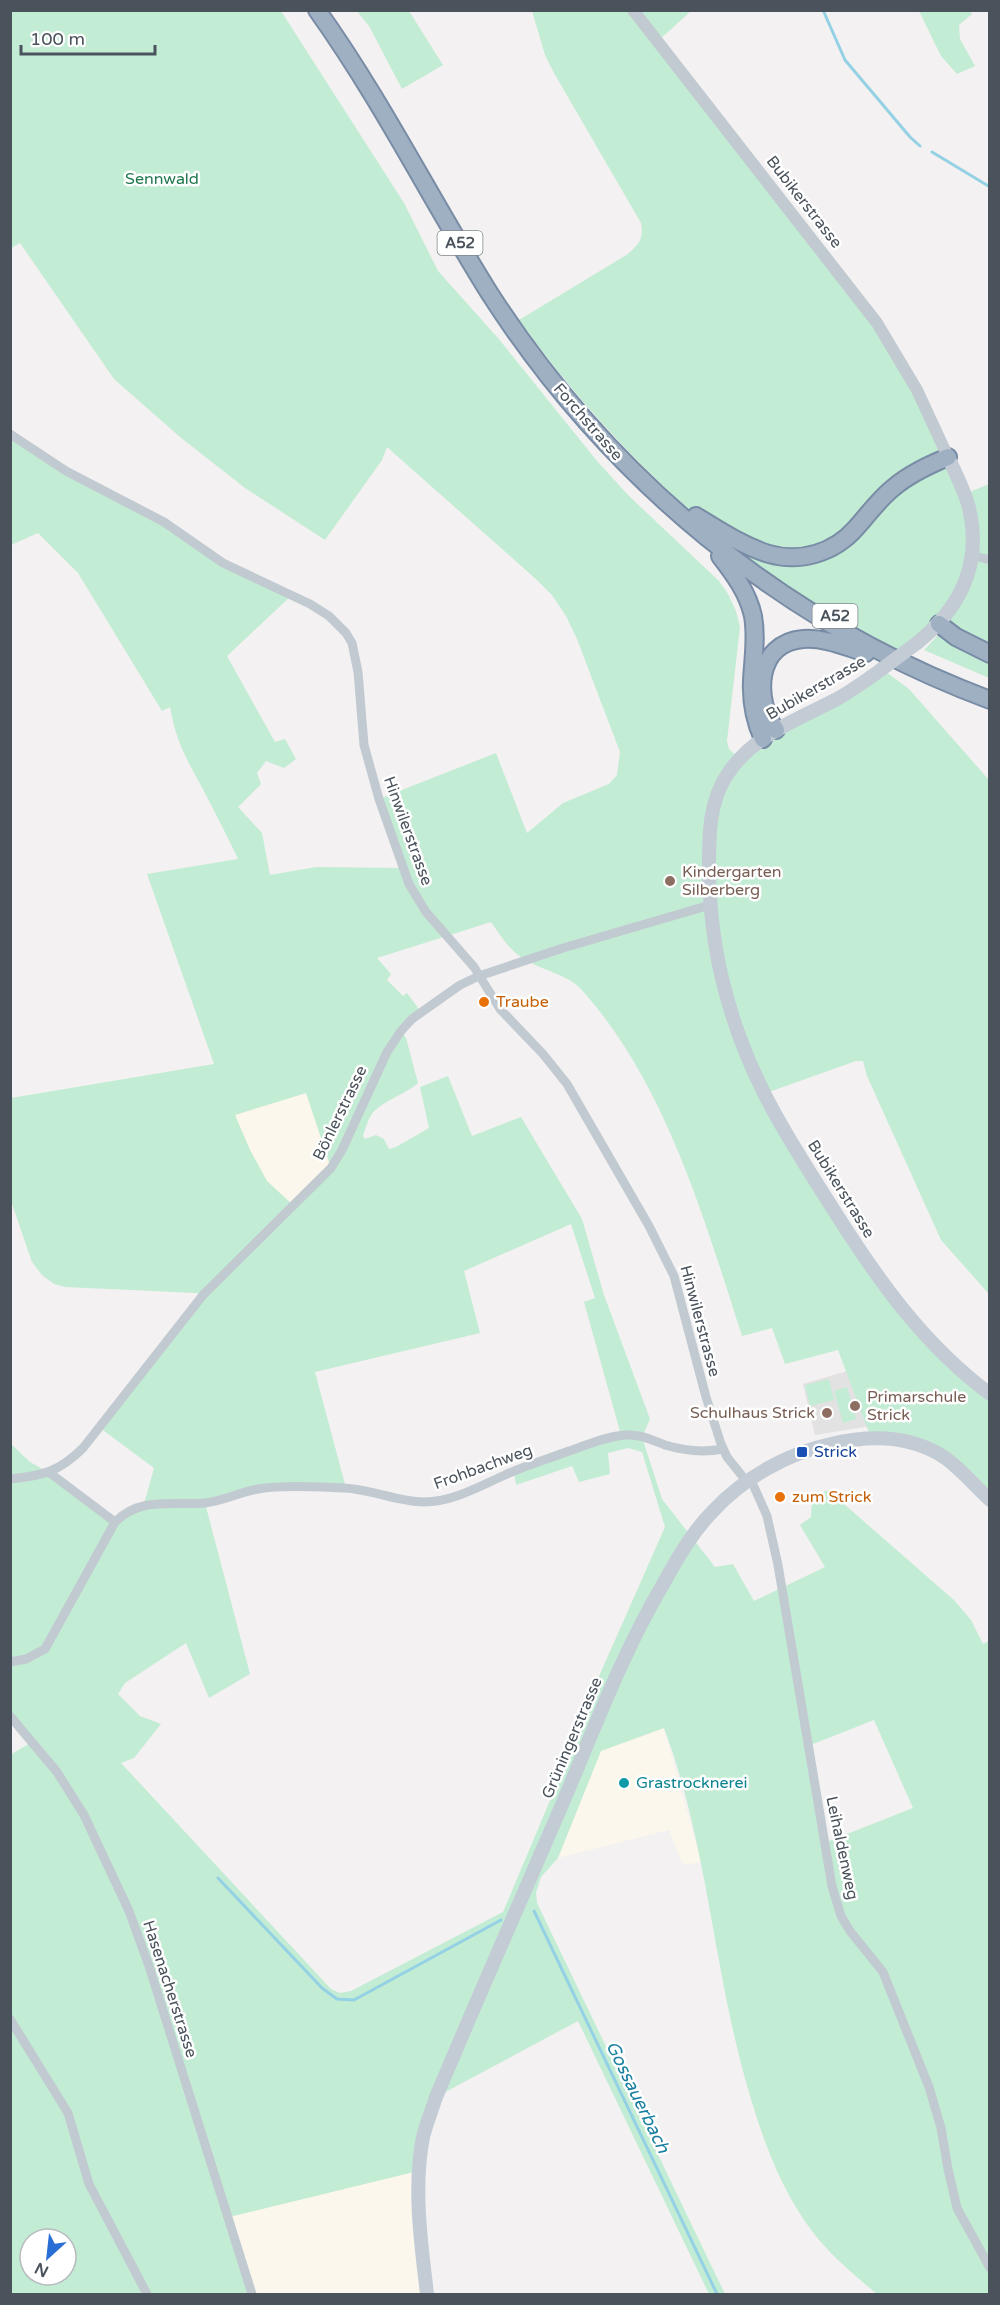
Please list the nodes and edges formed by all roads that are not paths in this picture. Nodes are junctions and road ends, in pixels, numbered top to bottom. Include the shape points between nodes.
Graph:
1 (316, 10) edge
2 (328, 10) edge
3 (633, 10) edge
4 (10, 434) edge
5 (948, 457) junction
6 (696, 516) junction
7 (707, 538) junction
8 (971, 555) junction
9 (990, 560) edge
10 (939, 624) junction
11 (990, 654) edge
12 (912, 668) junction
13 (990, 690) edge
14 (990, 700) edge
15 (770, 735) junction
16 (710, 905) junction
17 (479, 976) junction
18 (990, 1394) edge
19 (723, 1449) junction
20 (50, 1473) junction
21 (10, 1479) edge
22 (749, 1481) junction
23 (990, 1500) edge
24 (115, 1522) junction
25 (10, 1662) edge
26 (10, 1716) edge
27 (10, 2019) edge
28 (990, 2268) edge
29 (147, 2295) edge
30 (252, 2295) edge
31 (427, 2295) edge

1 - 7 highway, Forchstrasse / A52 via 376,98 474,268 535,358 623,462
2 - 6 highway, Forchstrasse / A52 via 381,89 482,262 535,342 614,438
3 - 5 street, Bubikerstrasse via 877,323 917,390
4 - 17 street, Hinwilerstrasse via 66,471 164,522 214,557 290,593 339,624 352,643 364,745 403,868 426,912
5 - 6 highway via 901,482 845,539 812,555 789,557 767,553
5 - 8 main road, Bubikerstrasse via 968,506
6 - 13 highway, Forchstrasse / A52 via 764,570 834,615 913,657
7 - 12 highway, Forchstrasse / A52 via 810,612
7 - 15 highway via 735,576 750,605 755,637 752,698 756,718
8 - 9 street
8 - 10 main road, Bubikerstrasse via 961,592
10 - 11 highway
10 - 15 main road, Bubikerstrasse, bridge via 843,695
12 - 14 highway, Forchstrasse / A52
12 - 15 highway via 826,641 805,639 787,643 771,657 762,677
15 - 16 main road, Bubikerstrasse via 728,772 716,799 708,832
16 - 17 street, Bönlerstrasse
16 - 18 main road, Bubikerstrasse via 719,968 733,1020 765,1096 885,1287 941,1353
17 - 19 street, Hinwilerstrasse via 504,1014 570,1089 664,1254 676,1282
17 - 20 street, Bönlerstrasse via 425,1009 401,1031 331,1168 203,1295 83,1448
19 - 22 street, Hinwilerstrasse
19 - 24 street, Frohbachweg via 691,1451 625,1435 514,1471 444,1500 410,1501 345,1488 283,1487 256,1489 204,1503 144,1504
20 - 21 street, Bönlerstrasse
20 - 24 street
22 - 23 main road, Grüningerstrasse via 808,1450 887,1438 916,1444 943,1457
22 - 28 street, Leihaldenweg via 767,1516 778,1566 832,1886 841,1916 883,1972 929,2087 957,2208
22 - 31 main road, Grüningerstrasse via 722,1502 698,1529 676,1560 634,1637 436,2097 423,2135 418,2171 418,2214
24 - 25 street, Frohbachweg via 45,1649
26 - 30 street, Hasenacherstrasse via 57,1772 84,1815 129,1911
27 - 29 street via 68,2113 89,2184

